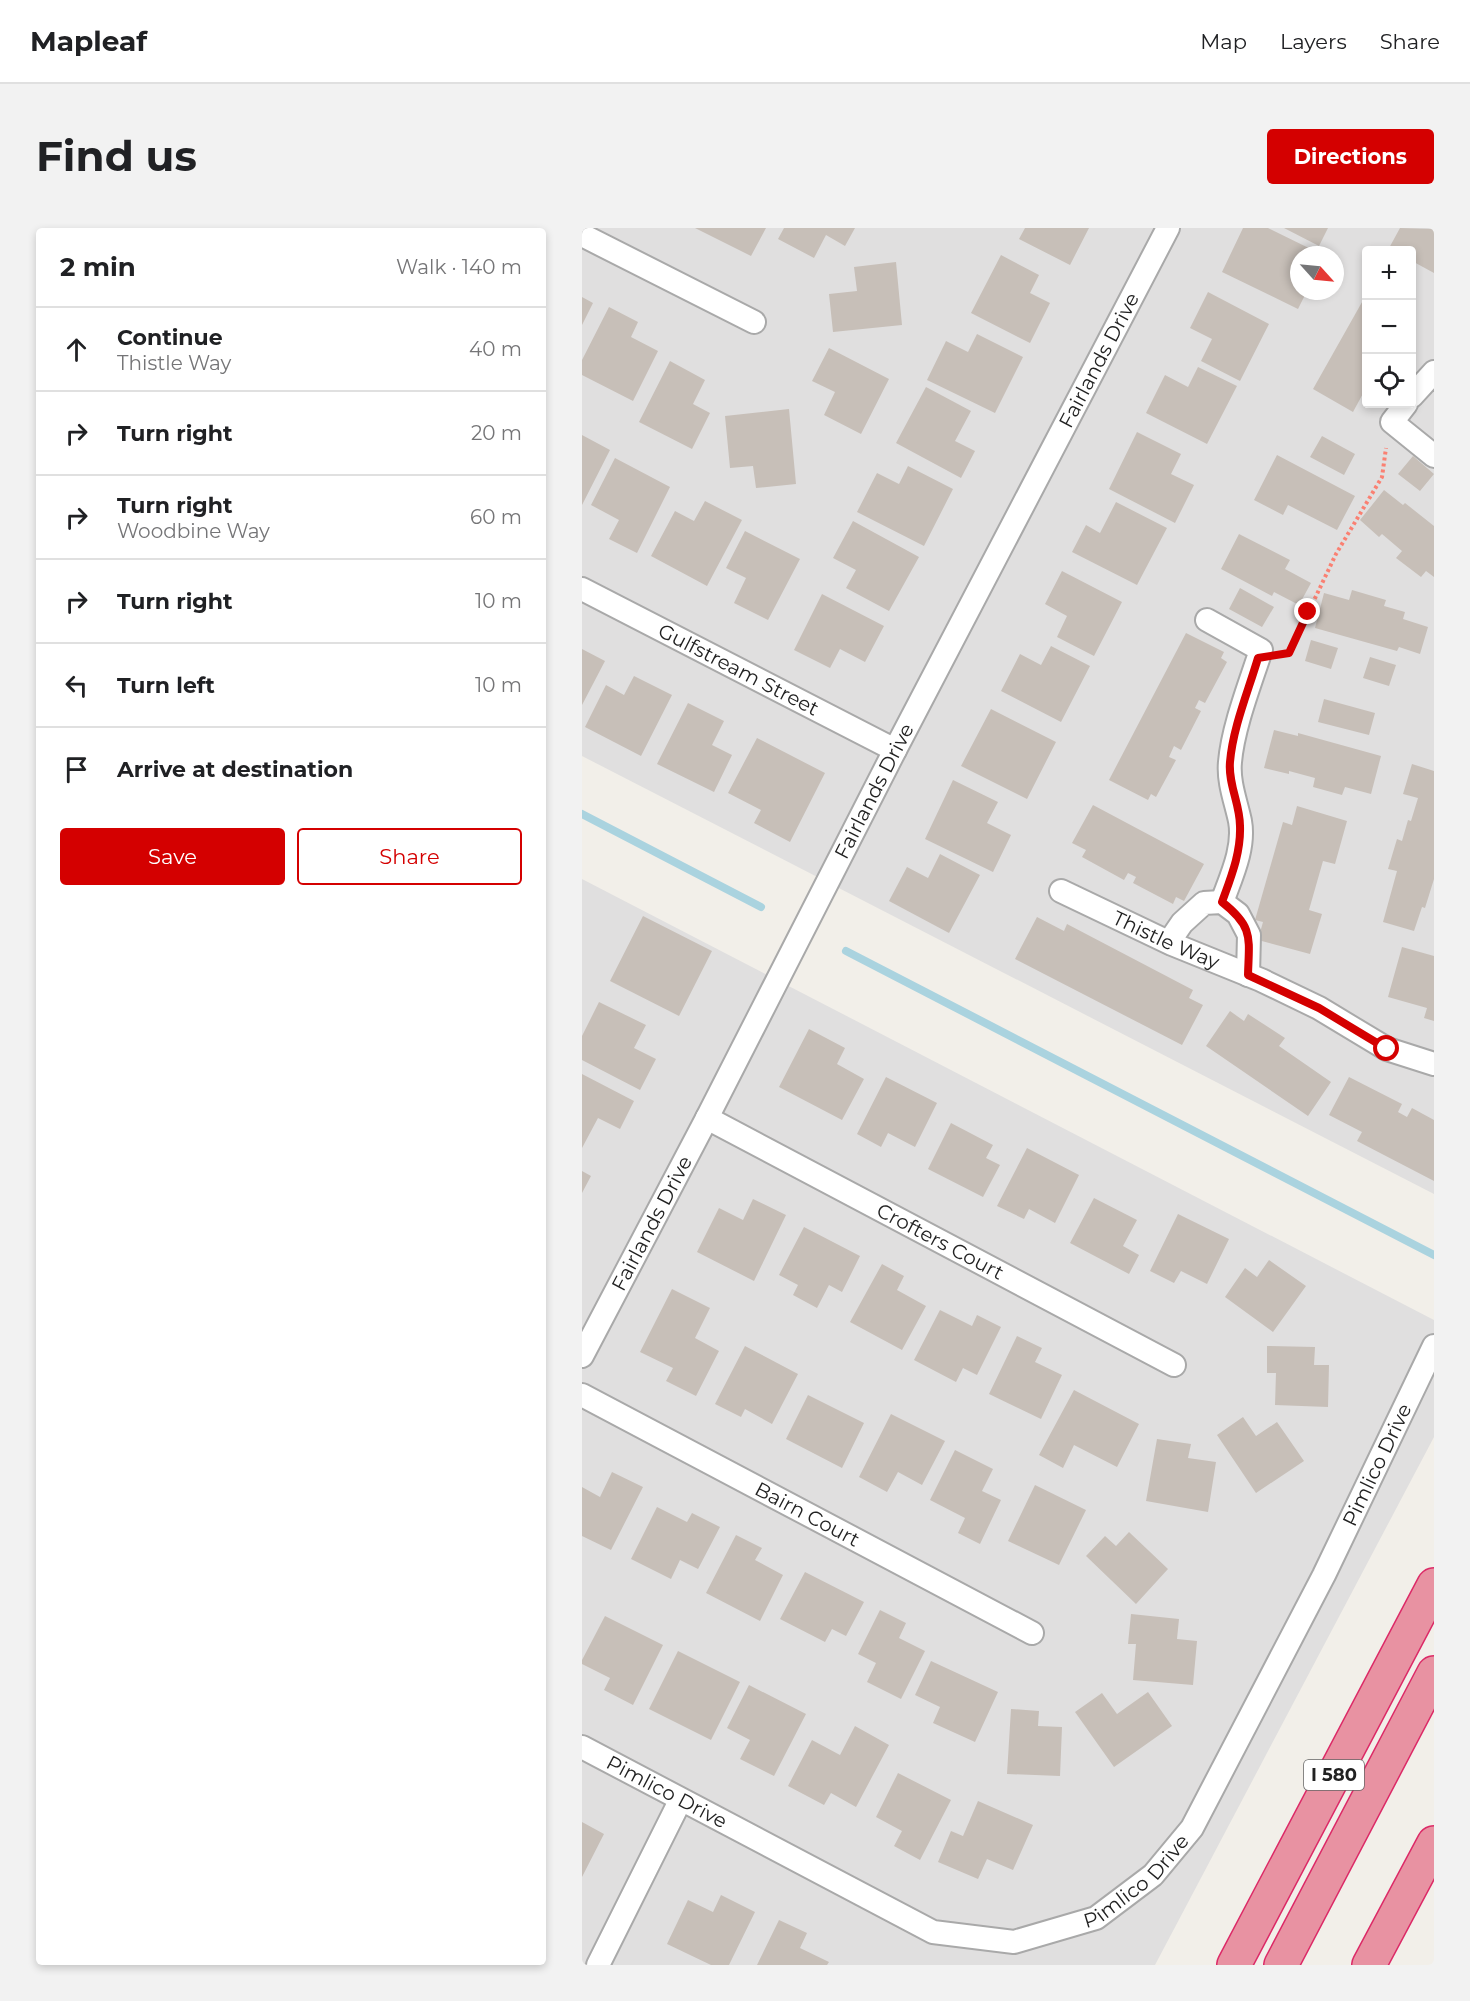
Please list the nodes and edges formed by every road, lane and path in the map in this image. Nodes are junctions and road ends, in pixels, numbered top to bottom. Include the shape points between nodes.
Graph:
1 (1168, 228) edge
2 (582, 235) edge
3 (754, 322) dead end
4 (1434, 372) edge
5 (1416, 392) edge
6 (1403, 408) edge
7 (1392, 422) junction
8 (1434, 456) edge
9 (582, 589) edge
10 (1208, 620) dead end
11 (1258, 658) junction
12 (895, 750) junction
13 (1061, 891) dead end
14 (1222, 902) junction
15 (1169, 942) junction
16 (1248, 975) junction
17 (1434, 1064) edge
18 (707, 1118) junction
19 (1434, 1346) edge
20 (582, 1356) edge
21 (1174, 1365) dead end
22 (582, 1395) edge
23 (1434, 1585) edge
24 (1032, 1634) dead end
25 (1434, 1673) edge
26 (582, 1748) edge
27 (681, 1801) junction
28 (1434, 1843) edge
29 (598, 1965) edge
30 (1234, 1965) edge
31 (1281, 1965) edge
32 (1369, 1965) edge

1 - 12 street, Fairlands Drive
2 - 3 street
4 - 5 street
6 - 7 street
7 - 8 street
7 - 11 path via 1382,477 1336,554 1289,653
9 - 12 street, Gulfstream Street
10 - 11 street via 1261,650
11 - 14 street via 1230,763 1240,824 1239,852
12 - 18 street, Fairlands Drive
13 - 15 street, Thistle Way
14 - 15 street via 1204,903 1182,923
14 - 16 street via 1238,914 1250,935
15 - 16 street, Thistle Way
16 - 17 street, Thistle Way via 1319,1008 1387,1049
18 - 20 street, Fairlands Drive
18 - 21 street, Crofters Court
19 - 27 street, Pimlico Drive via 1324,1575 1192,1828 1153,1875 1096,1918 1014,1942 933,1932
22 - 24 street, Bairn Court
23 - 30 highway, I 580
25 - 31 highway, I 580
26 - 27 street, Pimlico Drive
27 - 29 street
28 - 32 highway

